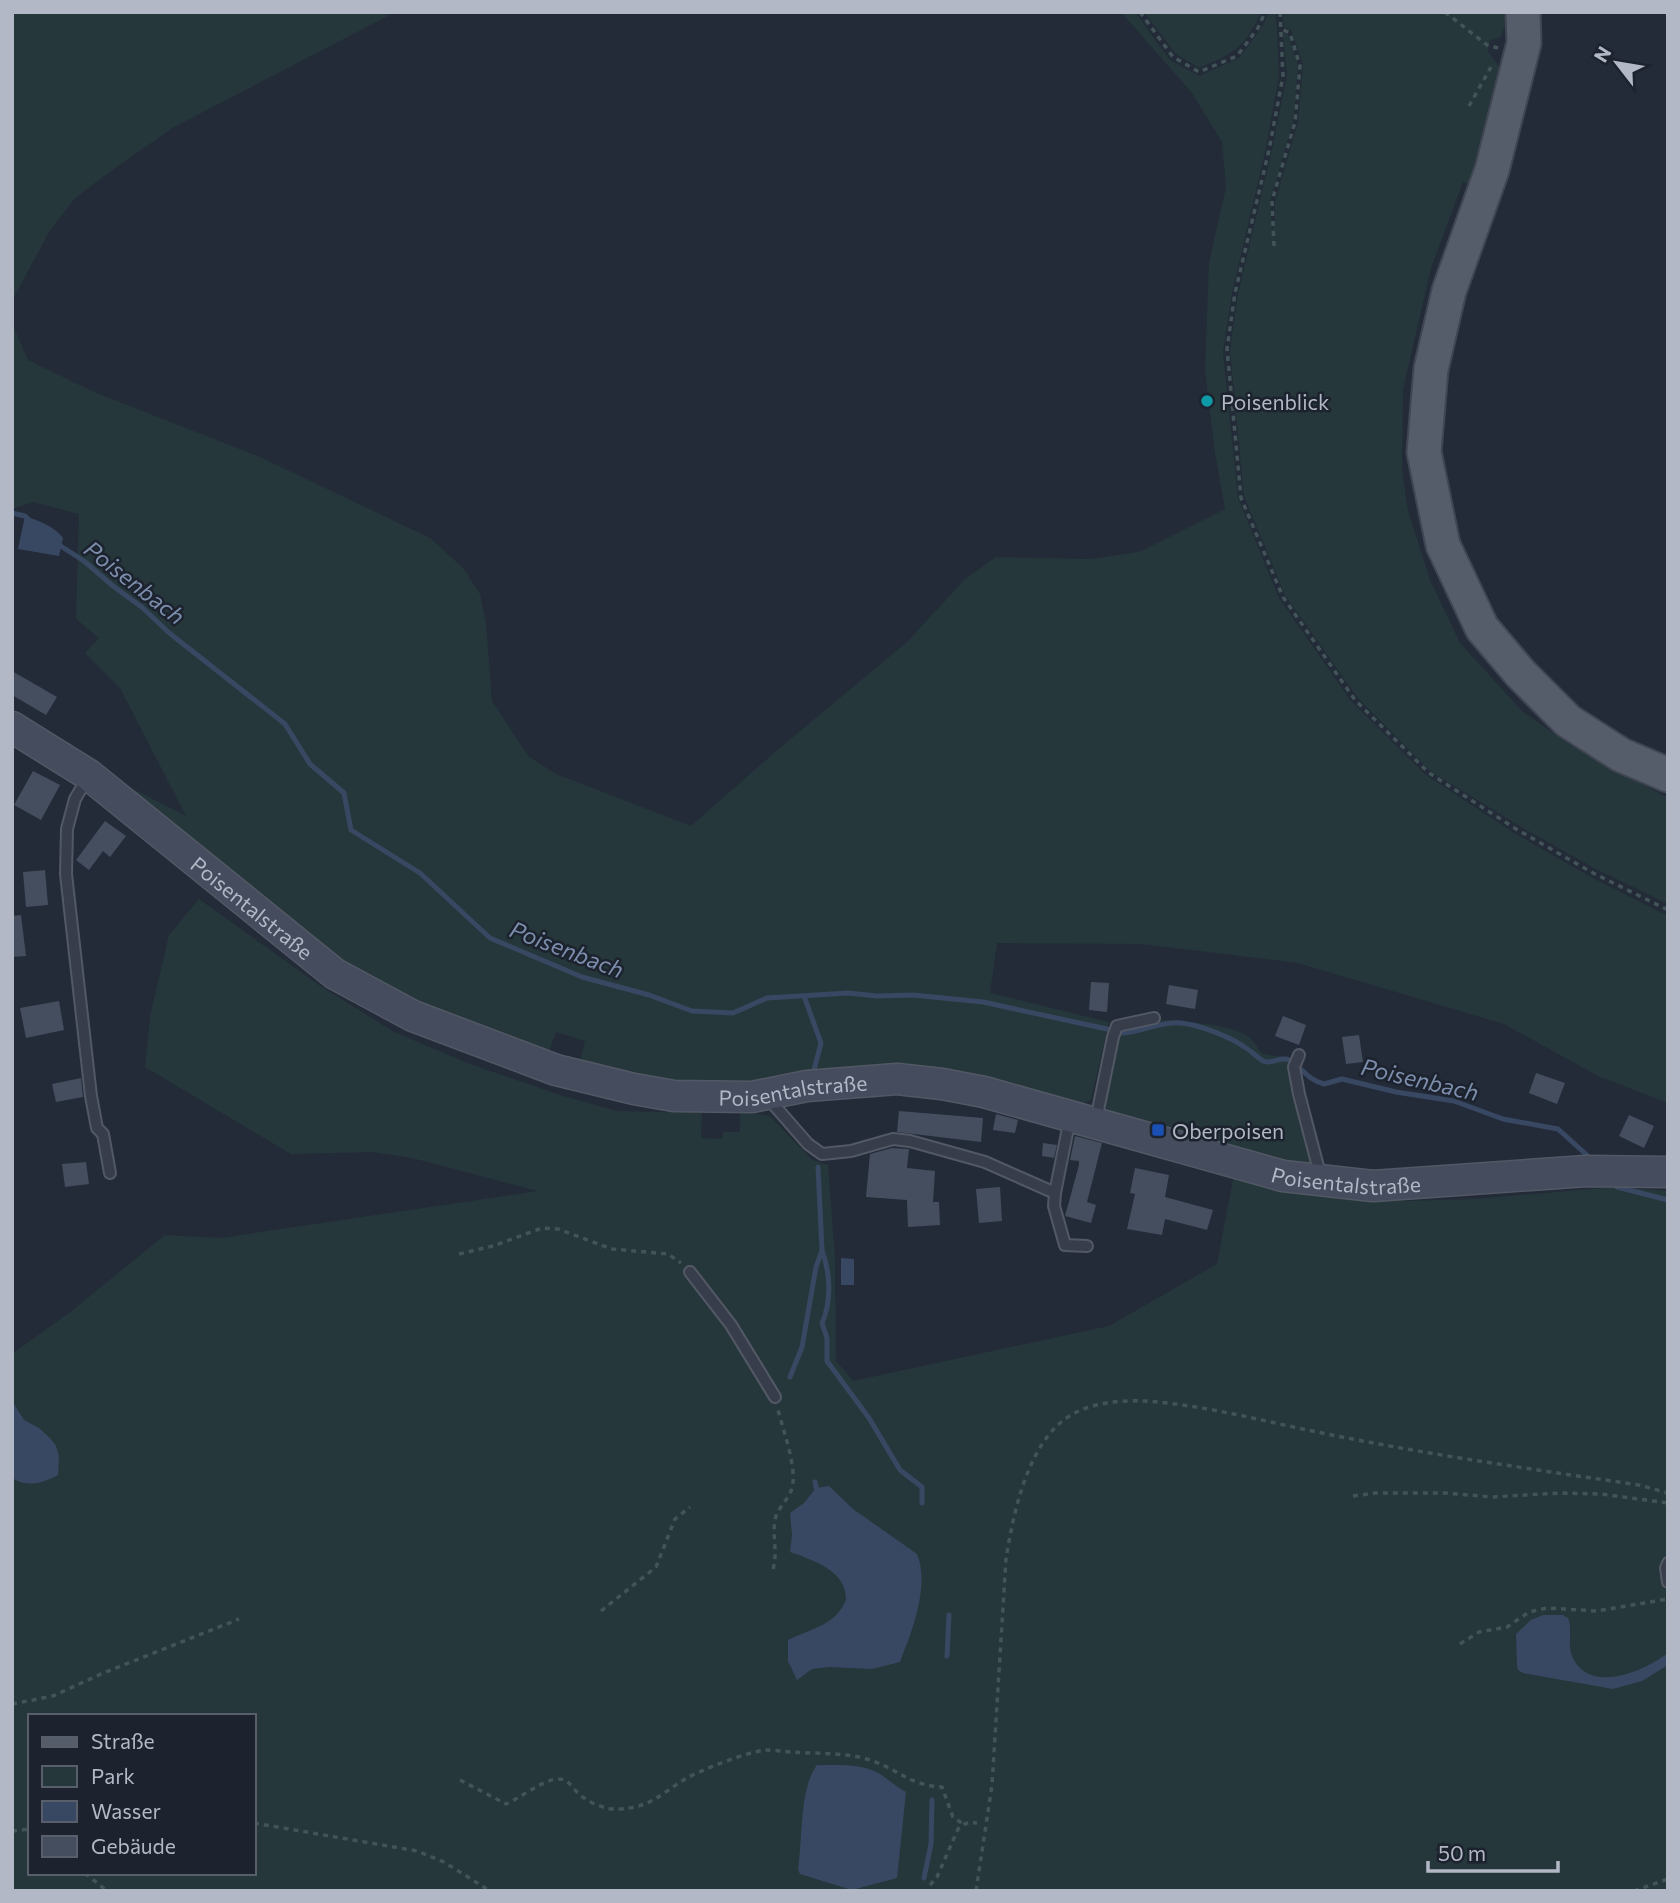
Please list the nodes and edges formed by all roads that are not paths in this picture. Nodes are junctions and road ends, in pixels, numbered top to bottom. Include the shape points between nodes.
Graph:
1 (1523, 12) edge
2 (12, 727) edge
3 (89, 775) junction
4 (1668, 775) edge
5 (1154, 1018) dead end
6 (1299, 1055) dead end
7 (766, 1095) junction
8 (1083, 1119) junction
9 (1668, 1172) edge
10 (110, 1173) dead end
11 (1322, 1181) junction
12 (1055, 1193) junction
13 (1087, 1246) dead end
14 (690, 1272) road end
15 (775, 1397) road end
16 (1668, 1563) edge
17 (1668, 1582) edge

1 - 4 main road via 1524,43 1492,170 1449,291 1431,369 1424,452 1443,545 1482,628 1568,721 1621,755
2 - 3 main road, Poisentalstraße
3 - 7 main road, Poisentalstraße via 335,974 413,1016 556,1070 634,1089 674,1096
3 - 10 lane via 75,799 67,828 66,874 91,1096
5 - 8 lane via 1117,1026
6 - 11 lane via 1294,1067 1298,1094
7 - 8 main road, Poisentalstraße via 807,1086 897,1079 984,1091
7 - 12 lane via 822,1154 893,1139 985,1162
8 - 11 main road, Poisentalstraße via 1283,1176
8 - 12 lane
9 - 11 main road, Poisentalstraße via 1586,1171 1373,1186
12 - 13 lane via 1065,1245
14 - 15 lane via 731,1325
16 - 17 lane

